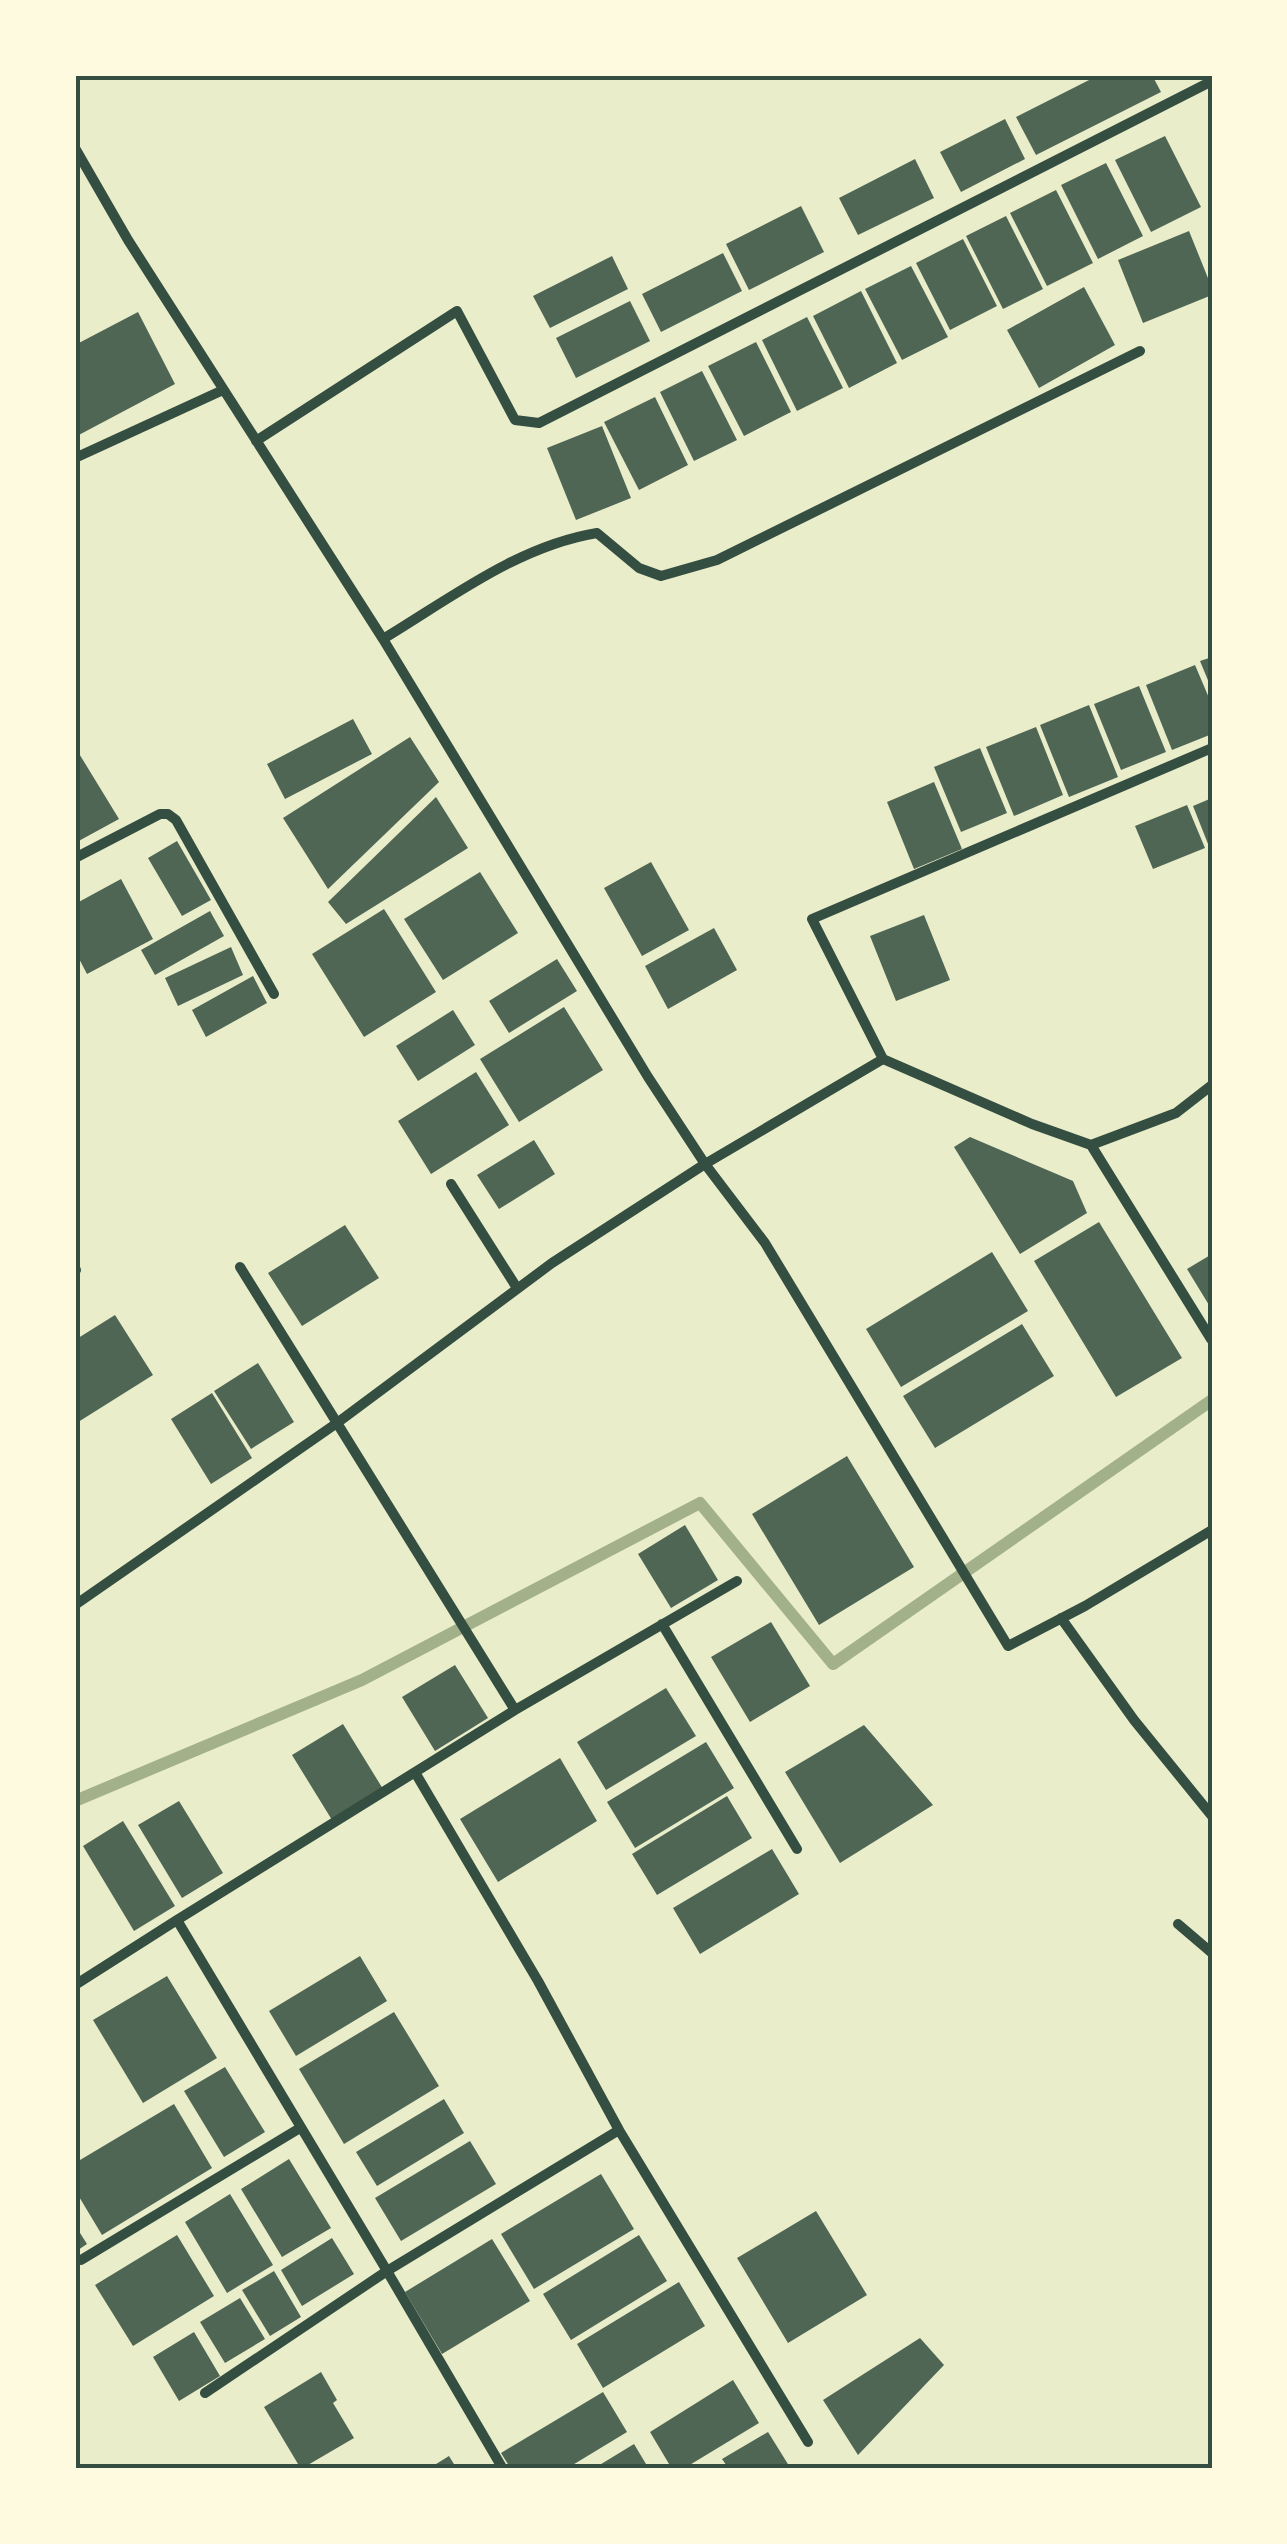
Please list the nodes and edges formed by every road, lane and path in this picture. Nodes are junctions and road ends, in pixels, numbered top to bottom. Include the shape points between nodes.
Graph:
1 (1212, 81) edge
2 (75, 148) edge
3 (1140, 351) dead end
4 (223, 390) junction
5 (256, 441) junction
6 (75, 458) edge
7 (383, 639) junction
8 (1212, 748) edge
9 (75, 858) edge
10 (274, 994) dead end
11 (883, 1059) junction
12 (1212, 1086) edge
13 (1091, 1145) junction
14 (705, 1164) junction
15 (451, 1184) dead end
16 (240, 1266) dead end
17 (517, 1288) junction
18 (1210, 1339) edge
19 (337, 1423) junction
20 (1212, 1530) edge
21 (736, 1580) dead end
22 (75, 1605) edge
23 (1062, 1618) junction
24 (662, 1624) junction
25 (514, 1710) junction
26 (416, 1774) junction
27 (1212, 1816) edge
28 (797, 1850) dead end
29 (177, 1920) junction
30 (1178, 1924) dead end
31 (1212, 1953) edge
32 (75, 1985) edge
33 (300, 2128) junction
34 (619, 2130) junction
35 (82, 2260) dead end
36 (386, 2271) junction
37 (205, 2393) dead end
38 (808, 2442) dead end
39 (503, 2469) edge

1 - 5 street via 540,423 515,420 458,311
2 - 4 street
3 - 7 street via 717,560 662,576 638,568 597,533 562,539 532,550
4 - 5 street
4 - 6 street
5 - 7 street
7 - 14 street
8 - 11 street via 812,920
9 - 10 street via 168,814
11 - 13 street
11 - 14 street
12 - 13 street via 1176,1113
13 - 18 street
14 - 17 street
14 - 23 street via 765,1243 1008,1646
15 - 17 street
16 - 19 street
17 - 19 street
19 - 22 street
19 - 25 street
20 - 23 street
21 - 24 street
23 - 27 street
24 - 25 street
24 - 28 street
25 - 26 street
26 - 29 street
26 - 34 street
29 - 32 street
29 - 33 street
30 - 31 street
33 - 35 street
33 - 36 street
34 - 36 street
34 - 38 street
36 - 37 street
36 - 39 street

